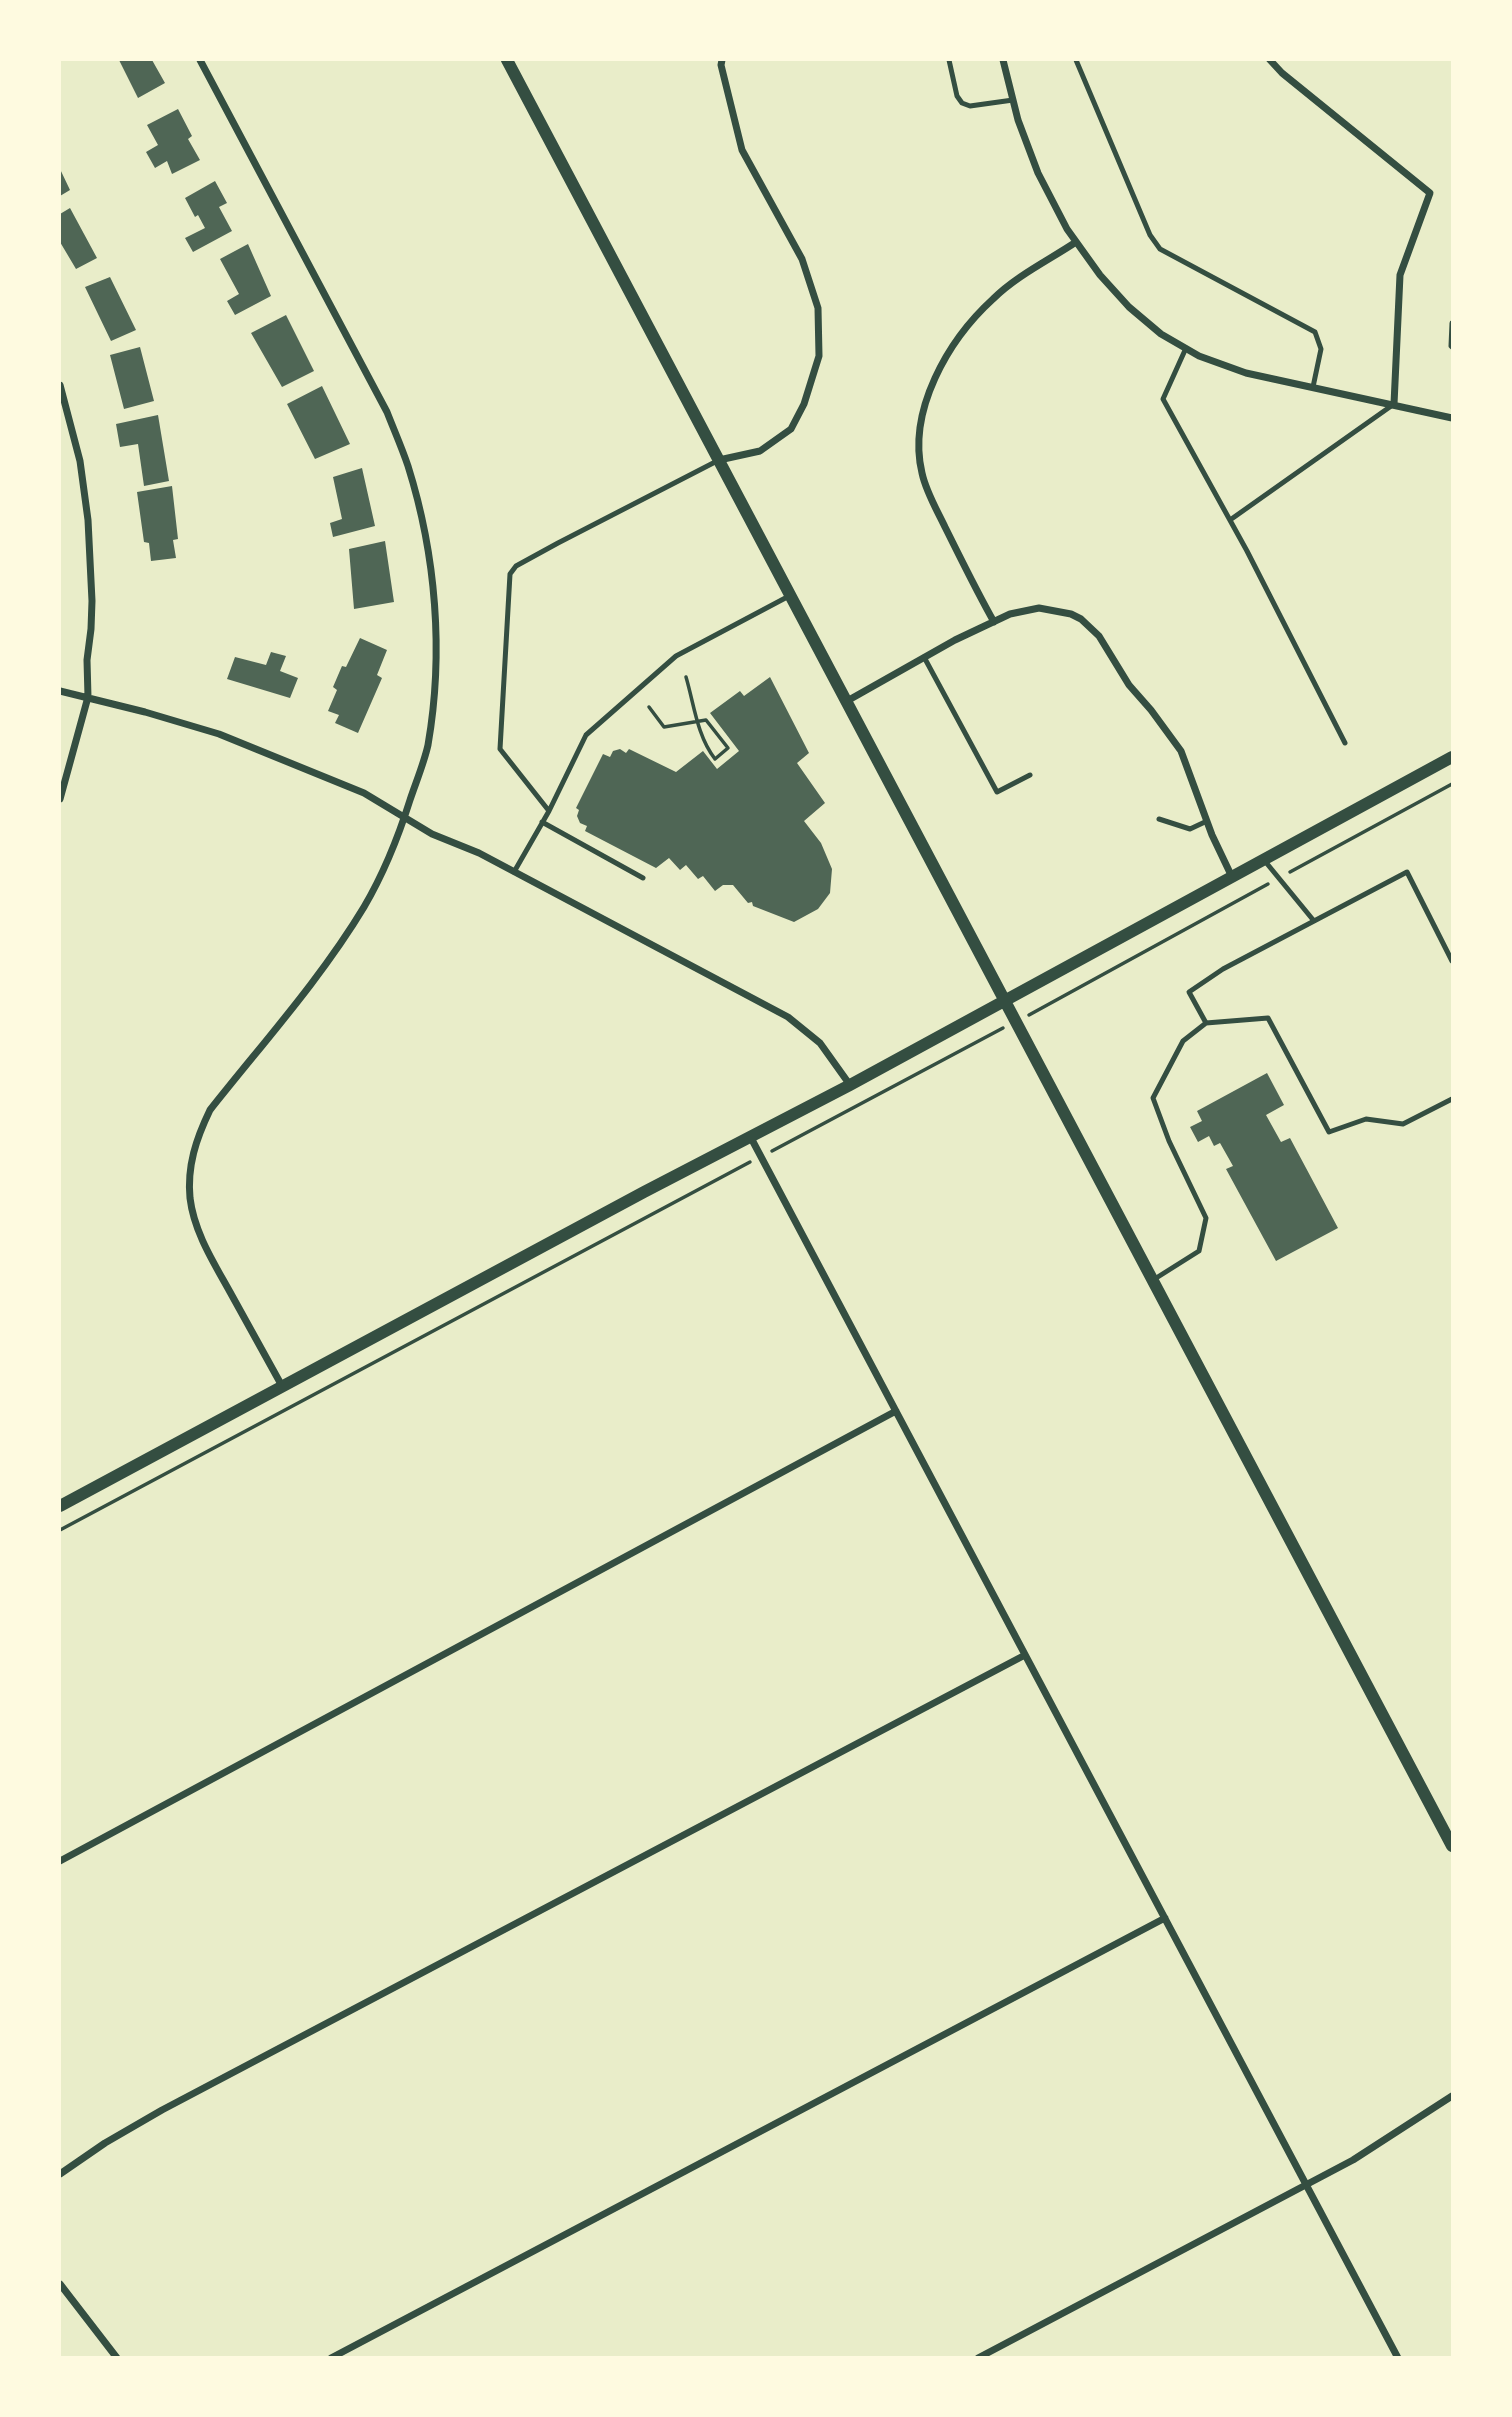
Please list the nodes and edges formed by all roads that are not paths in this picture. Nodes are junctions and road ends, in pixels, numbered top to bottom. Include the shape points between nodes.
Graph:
1 (201, 60) edge
2 (507, 60) edge
3 (722, 60) edge
4 (949, 60) edge
5 (1003, 60) edge
6 (1076, 60) edge
7 (1270, 60) edge
8 (1013, 100) junction
9 (1076, 242) junction
10 (1452, 323) edge
11 (1452, 347) edge
12 (1186, 348) junction
13 (60, 385) edge
14 (1313, 387) junction
15 (1394, 404) junction
16 (1452, 418) edge
17 (719, 460) junction
18 (1230, 520) junction
19 (791, 595) junction
20 (994, 622) junction
21 (924, 657) junction
22 (60, 691) edge
23 (88, 697) junction
24 (846, 701) junction
25 (1345, 743) dead end
26 (1452, 757) edge
27 (1030, 775) dead end
28 (60, 799) edge
29 (549, 811) junction
30 (405, 817) junction
31 (1159, 819) dead end
32 (1207, 821) junction
33 (542, 822) junction
34 (1264, 860) junction
35 (514, 872) junction
36 (1232, 877) junction
37 (643, 878) dead end
38 (1314, 921) junction
39 (1452, 961) edge
40 (1004, 1000) junction
41 (1206, 1023) junction
42 (850, 1085) junction
43 (1452, 1099) edge
44 (750, 1136) junction
45 (1153, 1280) junction
46 (282, 1386) junction
47 (896, 1411) junction
48 (60, 1506) edge
49 (1025, 1655) junction
50 (1452, 1846) edge
51 (60, 1861) edge
52 (1165, 1919) junction
53 (1452, 2096) edge
54 (60, 2174) edge
55 (1307, 2185) junction
56 (60, 2284) edge
57 (117, 2357) edge
58 (331, 2357) edge
59 (978, 2357) edge
60 (1398, 2357) edge

1 - 30 street via 387,412 421,513 433,580 433,701 427,747
2 - 17 street
3 - 17 street via 742,150 802,259 818,308 819,356 792,429 760,451
4 - 8 lane via 961,103 970,106
5 - 8 street
6 - 14 lane via 1160,249 1315,332 1321,349
7 - 15 street via 1430,192 1400,275
8 - 9 street via 1038,173
9 - 12 street via 1129,307
9 - 20 street via 1007,287 983,309 954,345 921,419 918,448 923,478
10 - 11 lane
12 - 14 street via 1246,373
12 - 18 lane via 1163,399
13 - 23 street via 80,461 88,520 92,601
14 - 15 street
15 - 16 street
15 - 18 lane
17 - 19 street
17 - 29 lane via 558,543 510,574 499,749
18 - 25 lane
19 - 24 street
19 - 29 lane via 676,656 586,735
20 - 21 street
20 - 32 street via 1039,608 1071,614 1099,636 1129,685 1181,751
21 - 24 street
21 - 27 lane via 998,792
22 - 23 street
23 - 28 street
23 - 30 street via 219,734 363,793
24 - 40 street
26 - 34 street
29 - 33 lane
30 - 35 street
30 - 46 street via 391,857 337,950 209,1110 190,1167 190,1199 197,1226
31 - 32 lane via 1190,829
32 - 36 street
33 - 35 lane
33 - 37 lane
34 - 36 street
34 - 38 lane
35 - 42 street via 788,1017 820,1043
36 - 40 street
38 - 39 lane via 1407,872
38 - 41 lane via 1189,992
40 - 42 street
40 - 45 street
41 - 43 lane via 1268,1018 1329,1132 1366,1119 1403,1124
41 - 45 lane via 1183,1041 1153,1098 1206,1218 1202,1240 1199,1251
42 - 44 street
44 - 46 street
44 - 47 street
45 - 50 street
46 - 48 street
47 - 49 street
47 - 51 street
49 - 52 street
49 - 54 street via 162,2110
52 - 55 street
52 - 58 street
53 - 55 street
55 - 59 street
55 - 60 street
56 - 57 street

